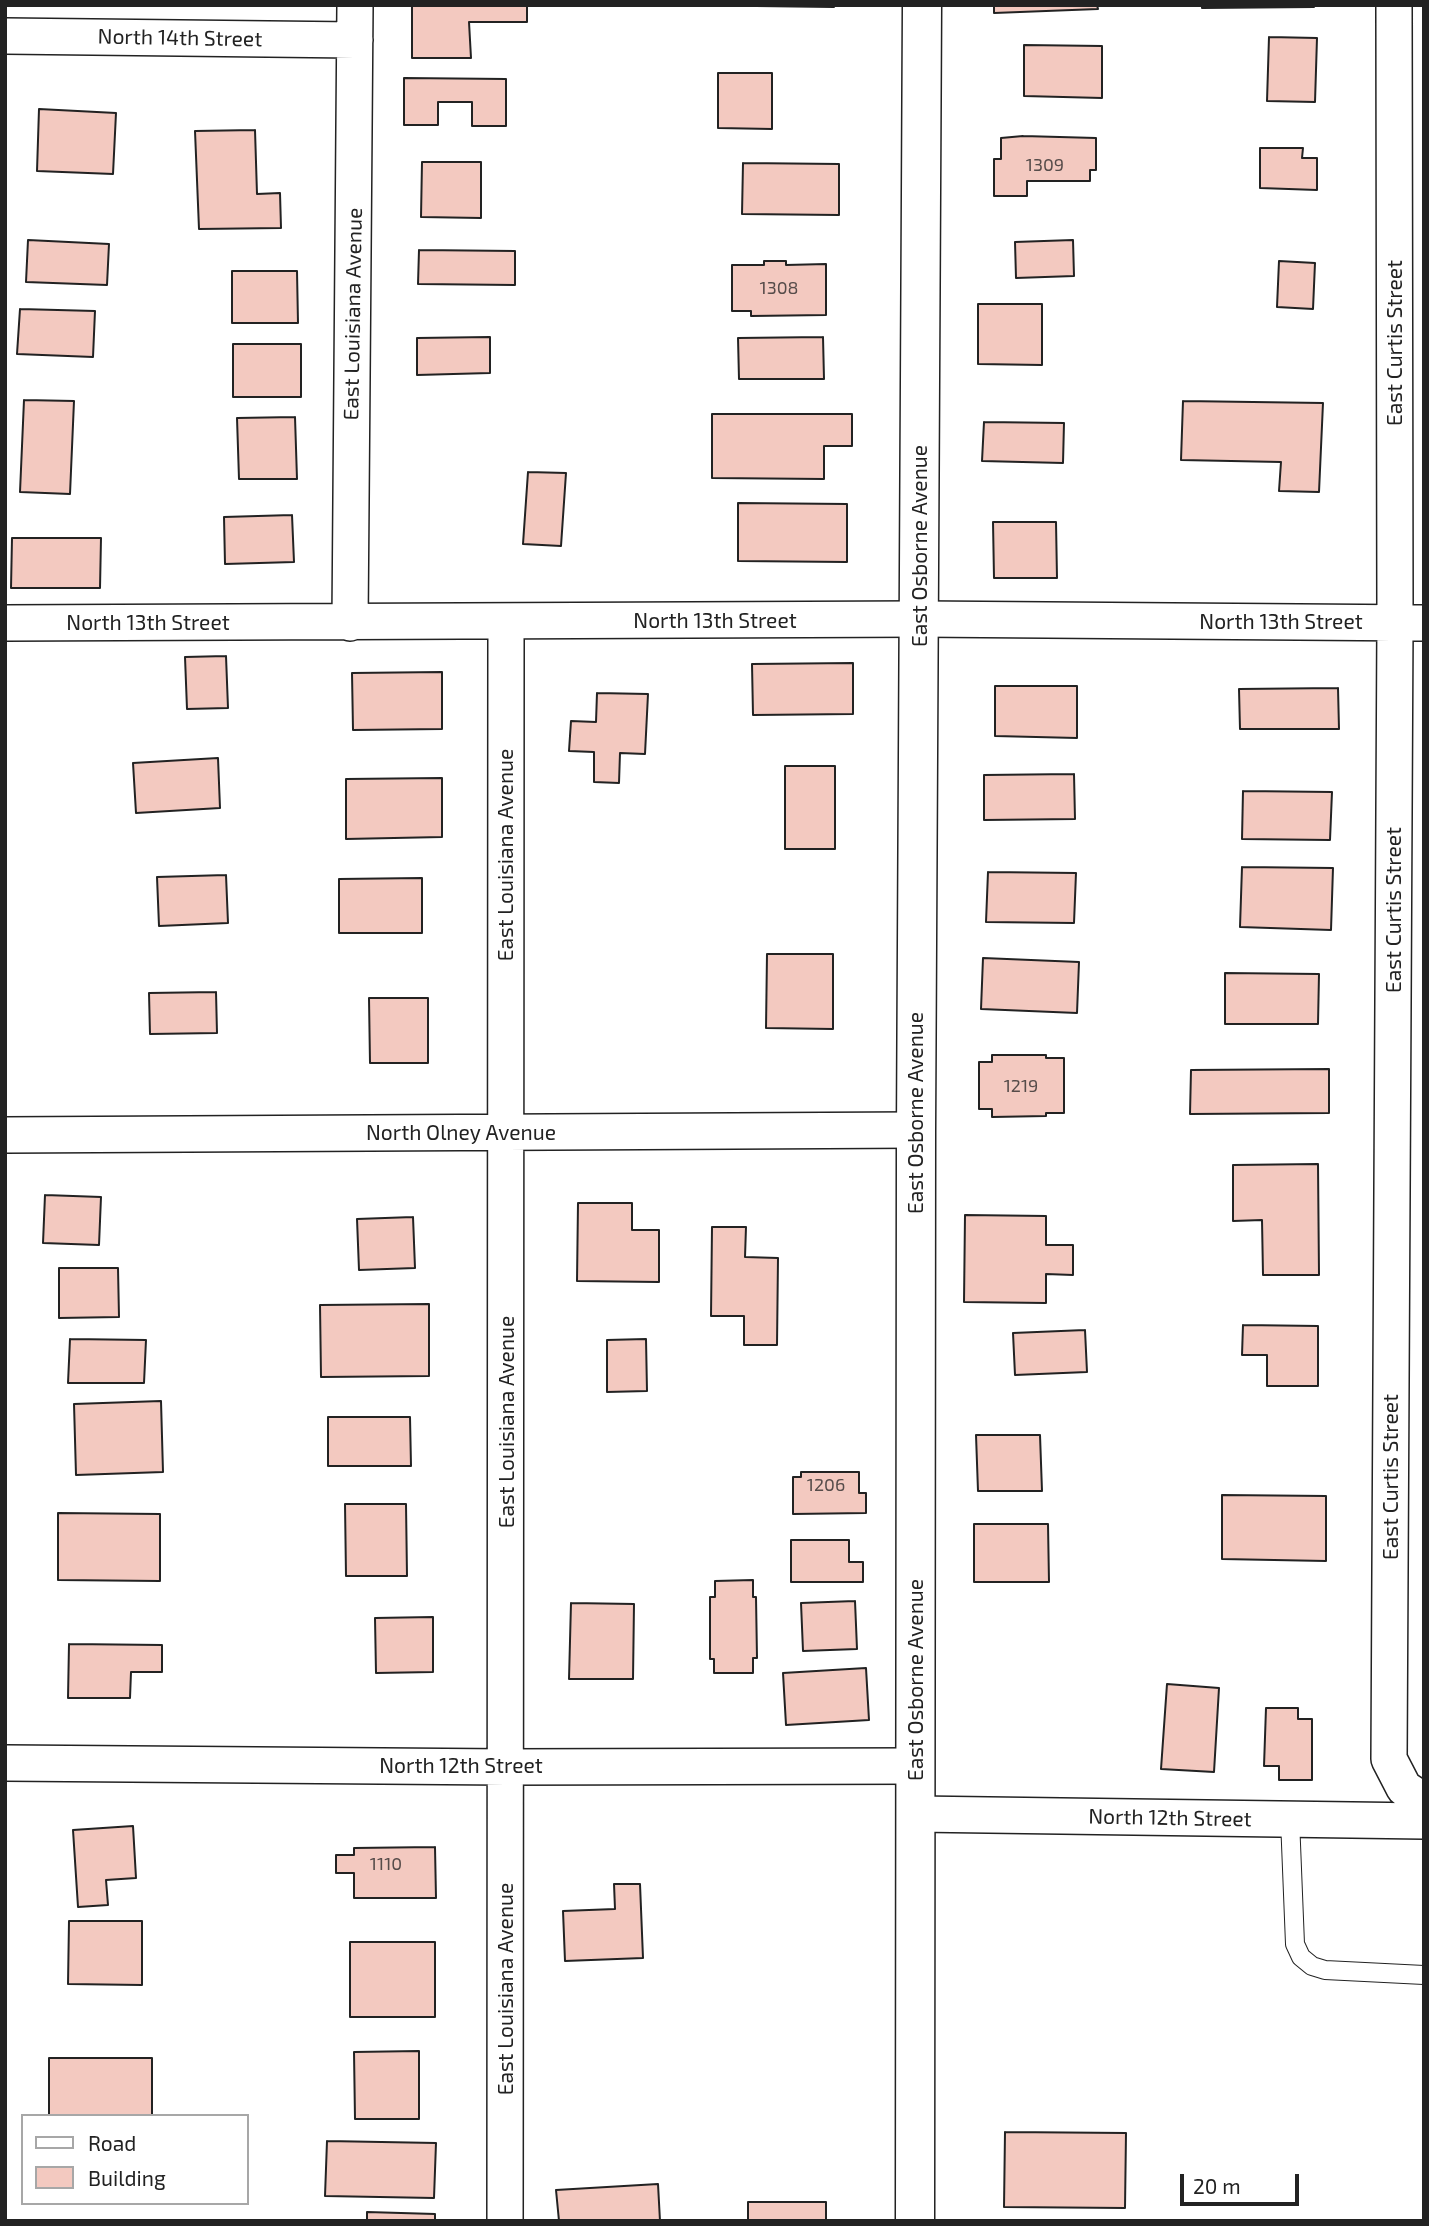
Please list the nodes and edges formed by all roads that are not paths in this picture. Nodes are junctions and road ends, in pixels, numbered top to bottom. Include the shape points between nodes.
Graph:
1 (355, 5) edge
2 (922, 5) edge
3 (1394, 5) edge
4 (5, 36) edge
5 (355, 40) junction
6 (920, 620) junction
7 (506, 622) junction
8 (1409, 622) edge
9 (5, 623) edge
10 (350, 623) junction
11 (916, 1130) junction
12 (507, 1133) junction
13 (5, 1135) edge
14 (5, 1763) edge
15 (916, 1766) junction
16 (507, 1767) junction
17 (1424, 1801) edge
18 (916, 1814) junction
19 (1290, 1819) junction
20 (1424, 1821) edge
21 (1424, 1975) edge
22 (505, 2221) edge
23 (915, 2221) edge

1 - 5 street, East Louisiana Avenue
2 - 6 street, East Osborne Avenue
3 - 8 street, East Curtis Street
4 - 5 street, North 14th Street
5 - 10 street, East Louisiana Avenue
6 - 7 street, North 13th Street
6 - 8 street, North 13th Street
6 - 11 street, East Osborne Avenue
7 - 10 street, North 13th Street
7 - 12 street, East Louisiana Avenue
8 - 17 street, East Curtis Street via 1389,1759 1404,1788
9 - 10 street, North 13th Street
11 - 12 street, North Olney Avenue
11 - 15 street, East Osborne Avenue
12 - 13 street, North Olney Avenue
12 - 16 street, East Louisiana Avenue
14 - 16 street, North 12th Street
15 - 16 street, North 12th Street
15 - 18 street, East Osborne Avenue
16 - 22 street, East Louisiana Avenue
18 - 19 street, North 12th Street
18 - 23 street, East Osborne Avenue
19 - 20 street, North 12th Street
19 - 21 lane via 1295,1944 1301,1957 1325,1970

